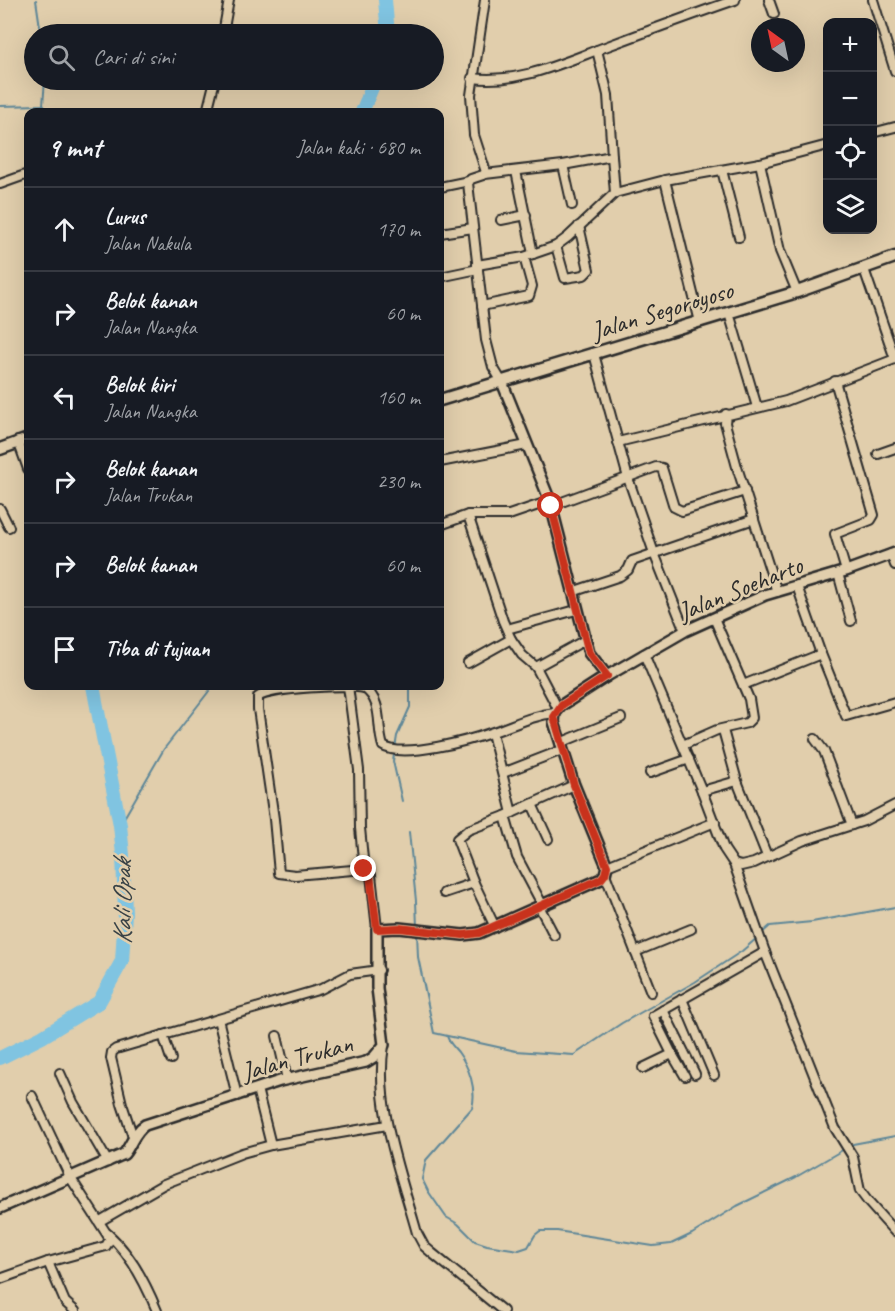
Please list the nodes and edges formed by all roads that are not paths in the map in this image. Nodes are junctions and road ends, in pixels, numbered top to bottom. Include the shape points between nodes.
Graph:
1 (229, 0) edge
2 (485, 0) edge
3 (735, 0) edge
4 (769, 0) edge
5 (873, 0) edge
6 (774, 14) dead end
7 (225, 24) edge
8 (597, 50) junction
9 (894, 67) edge
10 (472, 78) junction
11 (212, 90) edge
12 (208, 108) edge
13 (895, 127) edge
14 (877, 132) edge
15 (823, 146) edge
16 (612, 156) junction
17 (760, 163) junction
18 (562, 165) junction
19 (722, 170) junction
20 (516, 171) junction
21 (485, 174) junction
22 (24, 175) edge
23 (665, 180) junction
24 (469, 181) junction
25 (0, 184) edge
26 (444, 186) edge
27 (615, 193) junction
28 (572, 205) dead end
29 (526, 215) junction
30 (501, 220) dead end
31 (579, 226) junction
32 (473, 228) junction
33 (444, 232) edge
34 (738, 237) dead end
35 (556, 246) junction
36 (533, 254) junction
37 (524, 257) junction
38 (895, 257) edge
39 (477, 267) junction
40 (864, 269) junction
41 (444, 276) edge
42 (797, 292) junction
43 (482, 306) junction
44 (729, 313) junction
45 (700, 322) junction
46 (594, 354) junction
47 (835, 381) junction
48 (502, 382) junction
49 (444, 399) edge
50 (757, 407) junction
51 (726, 414) junction
52 (23, 440) edge
53 (618, 442) junction
54 (527, 445) junction
55 (895, 448) edge
56 (0, 449) edge
57 (878, 454) dead end
58 (444, 461) edge
59 (628, 478) junction
60 (745, 491) junction
61 (550, 503) junction
62 (0, 509) edge
63 (468, 515) junction
64 (754, 519) junction
65 (444, 524) edge
66 (9, 527) dead end
67 (654, 553) junction
68 (893, 553) edge
69 (895, 565) edge
70 (842, 572) junction
71 (797, 586) junction
72 (572, 592) junction
73 (777, 592) junction
74 (576, 610) junction
75 (714, 618) junction
76 (851, 621) dead end
77 (507, 629) junction
78 (685, 631) junction
79 (511, 639) junction
80 (585, 640) junction
81 (644, 654) junction
82 (820, 654) junction
83 (468, 663) dead end
84 (536, 667) junction
85 (607, 676) junction
86 (743, 685) junction
87 (284, 690) edge
88 (348, 690) edge
89 (366, 690) edge
90 (895, 702) edge
91 (557, 711) junction
92 (621, 718) dead end
93 (723, 730) junction
94 (492, 733) junction
95 (815, 739) dead end
96 (683, 745) junction
97 (561, 746) junction
98 (689, 759) junction
99 (502, 773) junction
100 (650, 773) dead end
101 (737, 781) junction
102 (574, 785) junction
103 (702, 791) junction
104 (532, 804) junction
105 (895, 805) edge
106 (509, 815) junction
107 (715, 822) junction
108 (852, 825) junction
109 (549, 840) dead end
110 (767, 856) junction
111 (734, 864) junction
112 (364, 869) junction
113 (606, 870) junction
114 (474, 883) junction
115 (444, 893) dead end
116 (542, 907) junction
117 (495, 927) junction
118 (377, 929) junction
119 (691, 929) dead end
120 (554, 935) dead end
121 (764, 949) junction
122 (635, 951) junction
123 (379, 970) junction
124 (651, 992) dead end
125 (681, 999) junction
126 (663, 1010) junction
127 (218, 1019) junction
128 (164, 1035) junction
129 (277, 1036) dead end
130 (384, 1045) junction
131 (672, 1053) junction
132 (171, 1059) dead end
133 (643, 1068) dead end
134 (60, 1073) dead end
135 (695, 1074) dead end
136 (714, 1075) dead end
137 (685, 1076) dead end
138 (287, 1079) junction
139 (257, 1089) junction
140 (32, 1096) dead end
141 (237, 1096) junction
142 (387, 1125) junction
143 (133, 1137) junction
144 (271, 1145) junction
145 (108, 1162) junction
146 (70, 1177) junction
147 (0, 1208) edge
148 (100, 1221) junction
149 (895, 1232) edge
150 (107, 1233) junction
151 (48, 1262) junction
152 (0, 1279) edge
153 (75, 1311) edge
154 (157, 1311) edge
155 (503, 1311) edge

1 - 7 street
2 - 10 street
3 - 8 street
4 - 6 street
5 - 9 street
8 - 10 street via 511,79
8 - 16 street via 608,95
10 - 21 street via 474,135
11 - 12 street
13 - 14 street
15 - 17 street
16 - 18 street
16 - 27 street
17 - 19 street
17 - 42 street via 780,251
18 - 20 street
18 - 28 street
19 - 23 street
19 - 34 street
20 - 21 street
20 - 29 street
21 - 24 street
22 - 25 street
23 - 27 street
23 - 45 street
24 - 26 street
24 - 32 street
27 - 31 street
29 - 30 street
29 - 36 street
31 - 35 street
31 - 35 street via 589,270 565,278
32 - 33 street
32 - 39 street
35 - 36 street
36 - 37 street
37 - 39 street
37 - 43 street via 532,286 529,296
38 - 40 main road, Jalan Segoroyoso
39 - 41 street
39 - 43 street
40 - 42 main road, Jalan Segoroyoso
40 - 47 street via 895,359
42 - 44 main road, Jalan Segoroyoso
43 - 48 street via 490,358
44 - 45 main road, Jalan Segoroyoso
44 - 50 street
45 - 46 main road, Jalan Segoroyoso
46 - 48 main road, Jalan Segoroyoso
46 - 53 street
47 - 50 street via 786,401
47 - 70 street via 874,515 871,520 835,534
48 - 49 main road, Jalan Segoroyoso
48 - 54 street
50 - 51 street
51 - 53 street
51 - 60 street via 724,423
52 - 56 main road
53 - 59 street
54 - 58 street
54 - 61 street
55 - 57 street
59 - 60 street via 660,467 674,507 682,511
59 - 61 street
59 - 67 street
60 - 64 street
61 - 63 street via 509,514
61 - 72 street
62 - 66 street
63 - 65 street
63 - 77 street
64 - 67 street
64 - 73 street
67 - 72 street via 632,561 620,576
67 - 78 street
68 - 69 street
68 - 70 street, Jalan Soeharto
70 - 71 street, Jalan Soeharto
70 - 76 street
71 - 73 street, Jalan Soeharto
71 - 82 street
72 - 74 street
73 - 75 street, Jalan Soeharto
74 - 77 street
74 - 80 street
75 - 78 street, Jalan Soeharto
75 - 86 street
77 - 79 street
78 - 81 street, Jalan Soeharto
79 - 83 street
79 - 84 street
80 - 84 street
80 - 85 street via 589,653
81 - 85 street, Jalan Soeharto
81 - 96 street
82 - 86 street
82 - 90 street via 846,716
84 - 91 street
85 - 91 street, Jalan Soeharto
86 - 93 street via 752,718
87 - 112 street via 268,691 258,697 279,873
88 - 112 street
89 - 94 street via 375,699 386,749 429,749
91 - 94 street
91 - 97 street via 554,722
92 - 97 street
93 - 96 street
93 - 101 street
94 - 99 street
95 - 108 street via 824,751
96 - 98 street
97 - 99 street
97 - 102 street
98 - 100 street
98 - 103 street
99 - 106 street
101 - 103 street
101 - 110 street
102 - 104 street
102 - 113 street
103 - 107 street
104 - 106 street
104 - 109 street
105 - 108 street
106 - 114 street via 468,830 457,839
106 - 116 street via 517,856
107 - 111 street
107 - 113 street
108 - 110 street
110 - 111 street via 754,863
111 - 121 street
112 - 118 street via 370,875
113 - 116 street via 601,879
113 - 122 street
114 - 115 street
114 - 117 street
116 - 117 street
116 - 120 street
117 - 118 street via 463,935
118 - 123 street, Jalan Trukan
119 - 122 street
121 - 125 street
121 - 149 street via 835,1128 854,1157 860,1191
122 - 124 street
123 - 127 street via 350,974 321,989
123 - 130 street, Jalan Trukan via 377,988
125 - 126 street
125 - 136 street
126 - 131 street via 653,1018
126 - 135 street
127 - 128 street
127 - 141 street
128 - 132 street
128 - 143 street via 112,1052
129 - 138 street
130 - 138 street, Jalan Trukan via 366,1062
130 - 142 street via 381,1061
131 - 133 street
131 - 137 street
134 - 145 street
138 - 139 street, Jalan Trukan
139 - 141 street, Jalan Trukan
139 - 144 street
140 - 146 street
141 - 143 street, Jalan Trukan via 141,1127
142 - 144 street
142 - 155 street via 424,1246
143 - 145 street via 124,1154
144 - 148 street via 164,1184
145 - 146 street
146 - 147 street
146 - 148 street
148 - 150 street
150 - 151 street via 110,1239 106,1246
150 - 154 street via 136,1270
151 - 152 street
151 - 153 street via 65,1302

